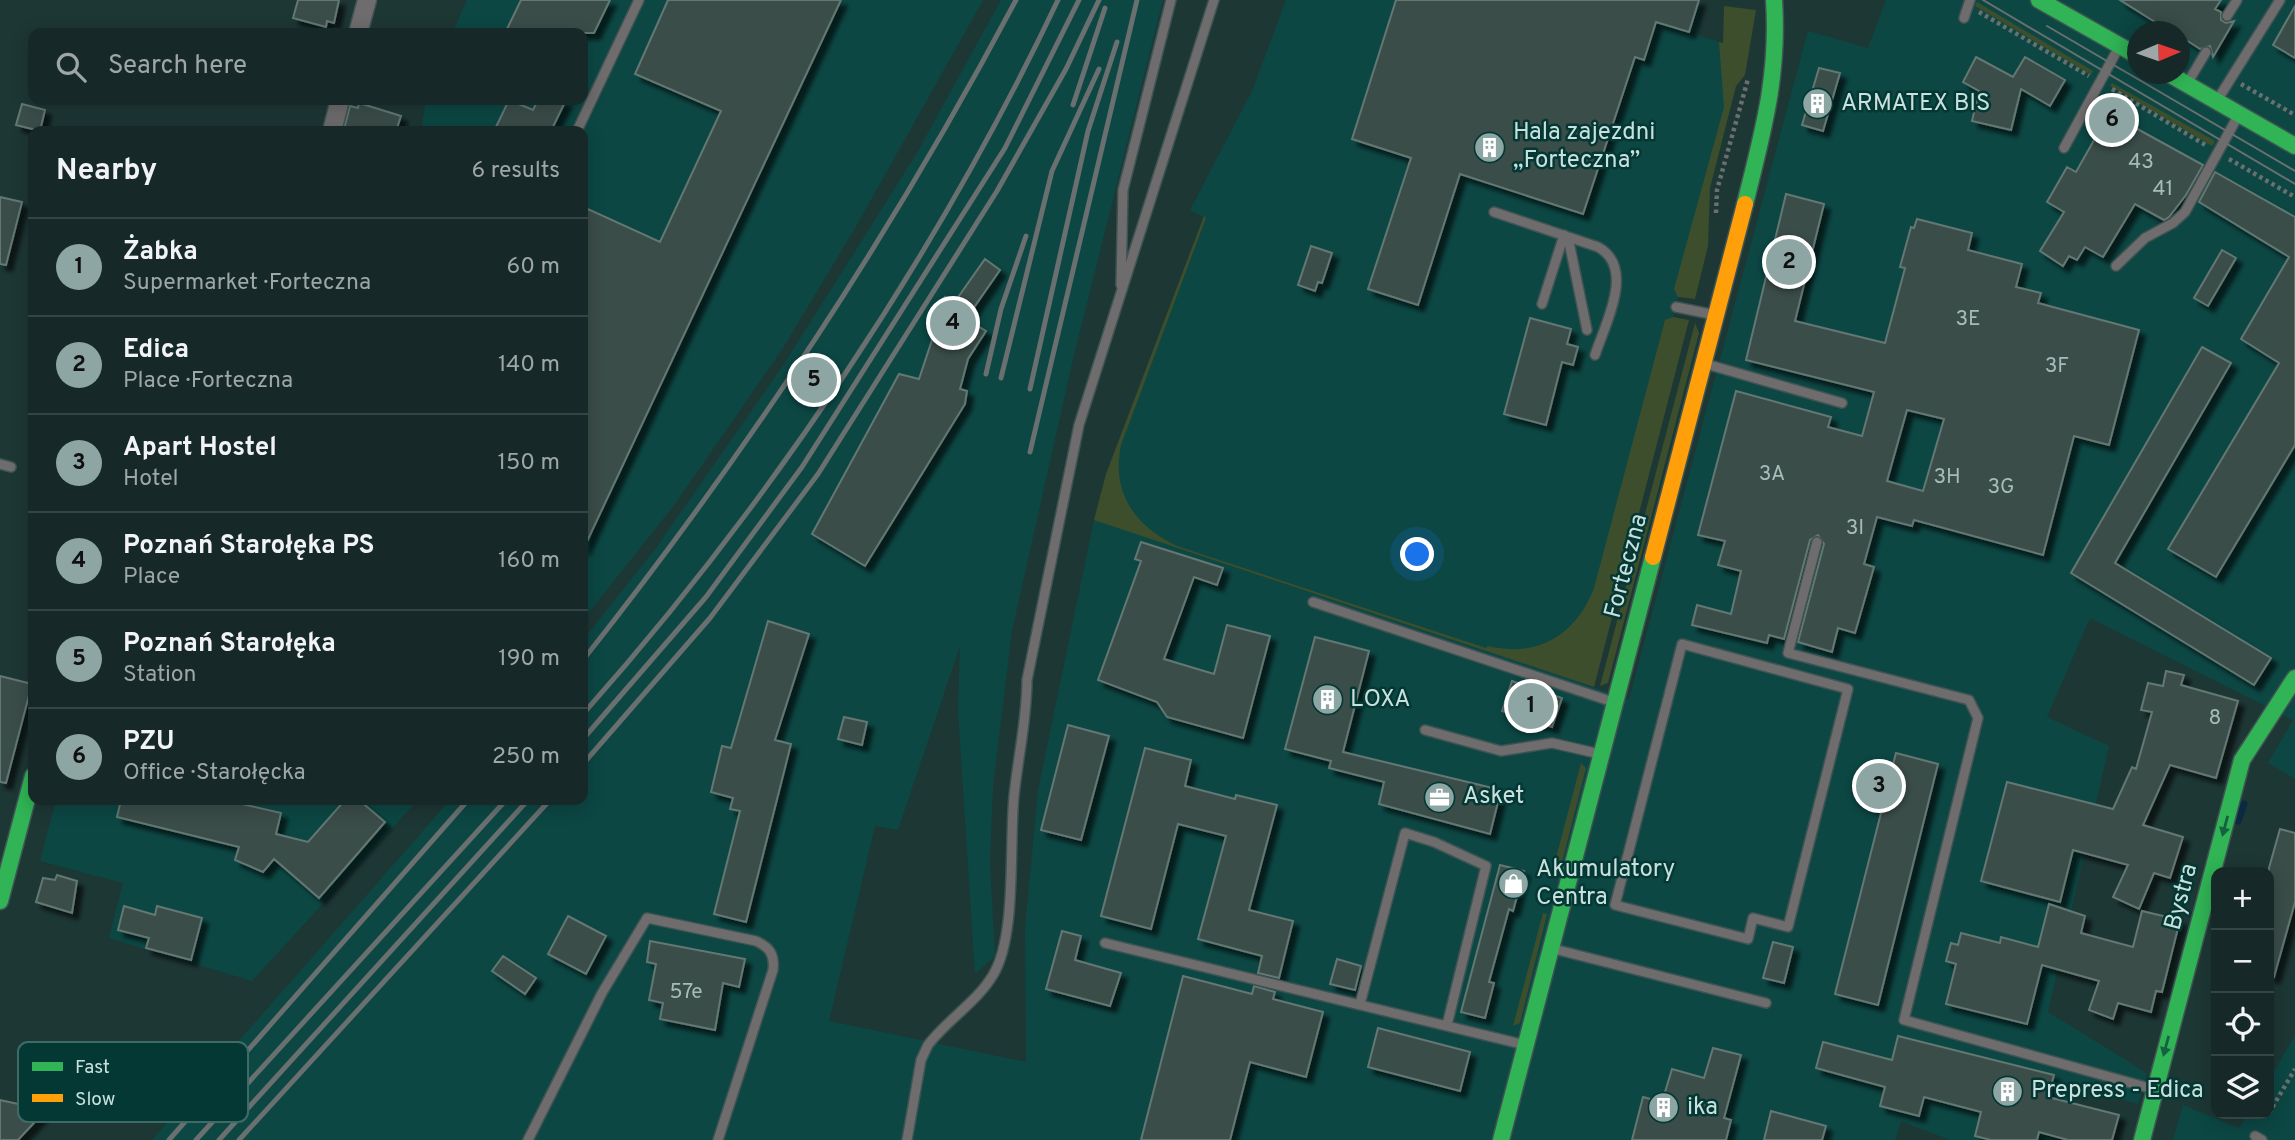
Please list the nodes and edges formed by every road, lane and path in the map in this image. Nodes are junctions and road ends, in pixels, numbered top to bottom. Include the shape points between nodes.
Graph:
1 (367, 0) edge
2 (639, 0) edge
3 (1171, 0) edge
4 (1214, 0) edge
5 (1774, 0) edge
6 (2237, 0) edge
7 (2280, 0) edge
8 (2042, 1) edge
9 (1969, 3) edge
10 (2227, 16) dead end
11 (1964, 18) dead end
12 (359, 28) edge
13 (2120, 46) junction
14 (2127, 50) edge
15 (2206, 52) dead end
16 (1749, 76) dead end
17 (2190, 79) edge
18 (2100, 82) junction
19 (2187, 84) edge
20 (2217, 101) junction
21 (339, 105) edge
22 (2239, 114) junction
23 (333, 126) edge
24 (579, 126) edge
25 (2295, 146) edge
26 (2064, 148) dead end
27 (2218, 152) junction
28 (2295, 197) edge
29 (1493, 212) dead end
30 (1716, 226) dead end
31 (1566, 236) junction
32 (2116, 266) dead end
33 (1121, 290) junction
34 (1542, 304) dead end
35 (1676, 307) dead end
36 (1716, 316) junction
37 (1587, 330) dead end
38 (1595, 355) dead end
39 (1704, 363) junction
40 (1842, 403) dead end
41 (0, 464) edge
42 (11, 467) dead end
43 (1817, 542) dead end
44 (1312, 602) dead end
45 (1682, 645) joint
46 (2295, 678) edge
47 (1615, 702) junction
48 (1425, 730) dead end
49 (1602, 755) junction
50 (28, 795) edge
51 (0, 901) edge
52 (1105, 943) dead end
53 (1551, 948) junction
54 (1766, 1003) dead end
55 (1360, 1004) junction
56 (1447, 1025) junction
57 (1526, 1045) junction
58 (2295, 1069) edge
59 (2155, 1089) junction
60 (2274, 1105) edge
61 (528, 1140) edge
62 (718, 1140) edge
63 (907, 1140) edge
64 (1501, 1140) edge
65 (2142, 1140) edge

1 - 12 street
2 - 24 lane
3 - 33 lane via 1122,190
4 - 33 lane
5 - 36 street, Forteczna via 1777,46 1773,91
6 - 10 lane
7 - 20 lane
8 - 13 street
9 - 11 lane
9 - 18 path
13 - 14 street
13 - 18 lane
15 - 17 lane
16 - 30 path via 1717,190
18 - 26 lane
18 - 27 path
19 - 20 street
20 - 22 street
21 - 23 street
22 - 25 street
22 - 27 lane
27 - 28 path
27 - 32 lane via 2185,212 2145,238
29 - 31 lane
31 - 34 lane
31 - 37 lane
31 - 38 lane via 1605,251 1616,274 1616,290
33 - 63 lane via 1079,425 1027,680 1002,951 994,974 928,1045 921,1060
35 - 36 lane
36 - 39 street, Forteczna
39 - 40 lane
39 - 47 street, Forteczna
41 - 42 lane
43 - 59 lane via 1788,653 1969,700 1978,719 1904,1020
44 - 47 lane
45 - 45 lane via 1615,905 1748,939 1753,918 1788,927 1849,689
46 -> 59 street, Bystra via 2242,760
47 - 49 street, Forteczna
48 - 49 lane via 1501,751 1552,743
49 - 53 street, Forteczna
50 - 51 street
52 - 55 lane
53 - 54 lane
53 - 57 street, Forteczna
55 - 56 lane
55 - 56 lane via 1405,833 1486,866
56 - 57 lane
57 - 64 street, Forteczna
58 - 60 path
59 - 65 street, Bystra
61 - 62 lane via 602,993 647,918 756,940 772,955 773,970

